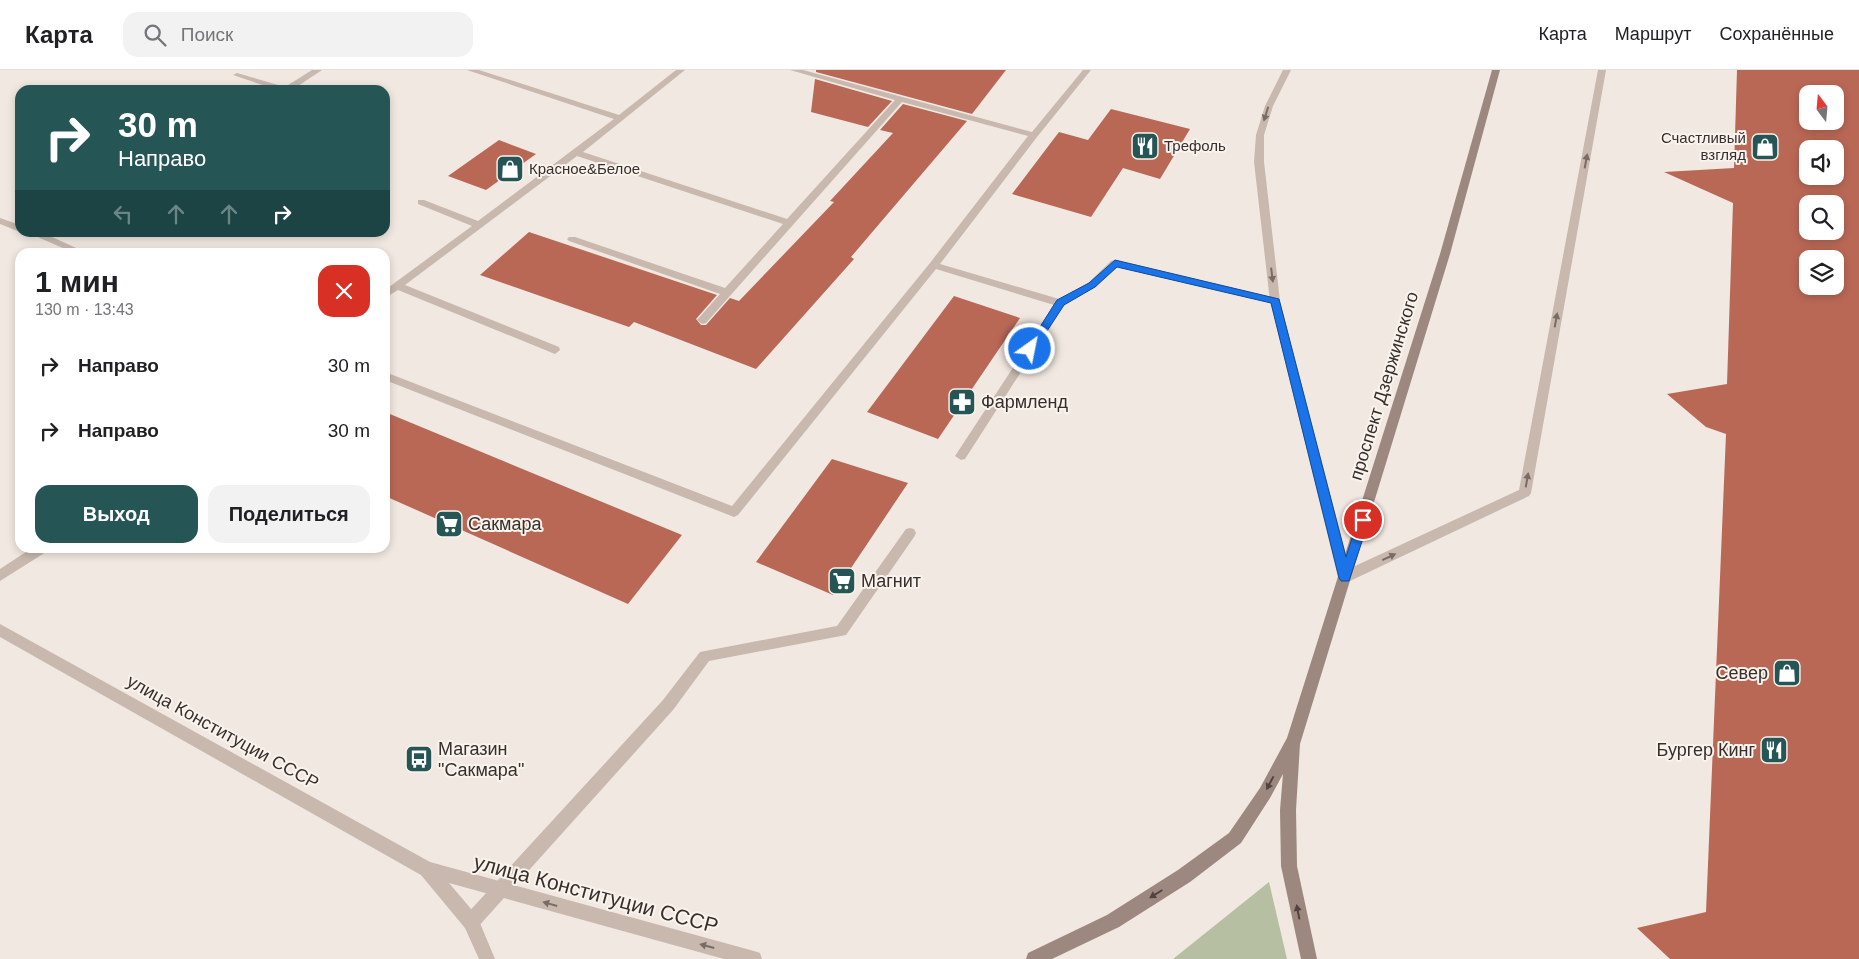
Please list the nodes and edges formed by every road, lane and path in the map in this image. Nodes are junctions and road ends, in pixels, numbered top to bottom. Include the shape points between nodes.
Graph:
1 (318, 70) edge
2 (471, 70) edge
3 (681, 70) edge
4 (794, 70) edge
5 (1087, 70) edge
6 (1287, 70) edge
7 (1496, 70) edge
8 (1602, 70) edge
9 (237, 75) dead end
10 (270, 85) edge
11 (294, 85) edge
12 (900, 99) junction
13 (620, 118) junction
14 (1034, 135) junction
15 (576, 152) junction
16 (421, 202) dead end
17 (0, 221) edge
18 (789, 223) junction
19 (478, 224) junction
20 (15, 226) edge
21 (43, 237) edge
22 (572, 239) dead end
23 (70, 248) edge
24 (934, 265) junction
25 (397, 286) junction
26 (390, 291) edge
27 (726, 292) junction
28 (1275, 301) junction
29 (1060, 303) junction
30 (702, 320) dead end
31 (555, 350) dead end
32 (390, 378) edge
33 (961, 456) dead end
34 (910, 534) dead end
35 (34, 553) edge
36 (0, 576) edge
37 (1345, 578) junction
38 (0, 630) edge
39 (1294, 740) junction
40 (427, 869) junction
41 (471, 922) junction
42 (487, 959) edge
43 (754, 959) edge
44 (1034, 959) edge
45 (1309, 959) edge

1 - 11 street
2 - 13 street
3 - 13 street
4 - 12 street
5 - 14 street
6 -> 28 street via 1269,106 1260,135 1258,162
7 - 37 main road, проспект Дзержинского via 1445,254
37 -> 8 street via 1525,493
9 - 10 street
12 - 14 street
12 - 18 street
13 - 15 street
14 - 24 street
15 - 18 street
15 - 19 street
16 - 19 street
17 - 20 street
18 - 27 street
19 - 25 street
21 - 23 street
22 - 27 street
24 - 29 street
24 - 32 street via 734,512
25 - 26 street
25 - 31 street
27 - 30 street
28 - 29 street via 1115,263 1092,285
28 - 37 street
29 - 33 street
34 - 41 street via 841,631 705,656 668,705
35 - 36 street
37 - 39 main road, проспект Дзержинского
38 - 40 street, улица Конституции СССР
39 -> 44 main road, проспект Дзержинского via 1235,838 1184,876 1113,921
45 -> 39 main road, проспект Дзержинского via 1289,866 1288,810
40 - 41 street, улица Конституции СССР
43 -> 40 street, улица Конституции СССР
41 - 42 street, улица Конституции СССР

